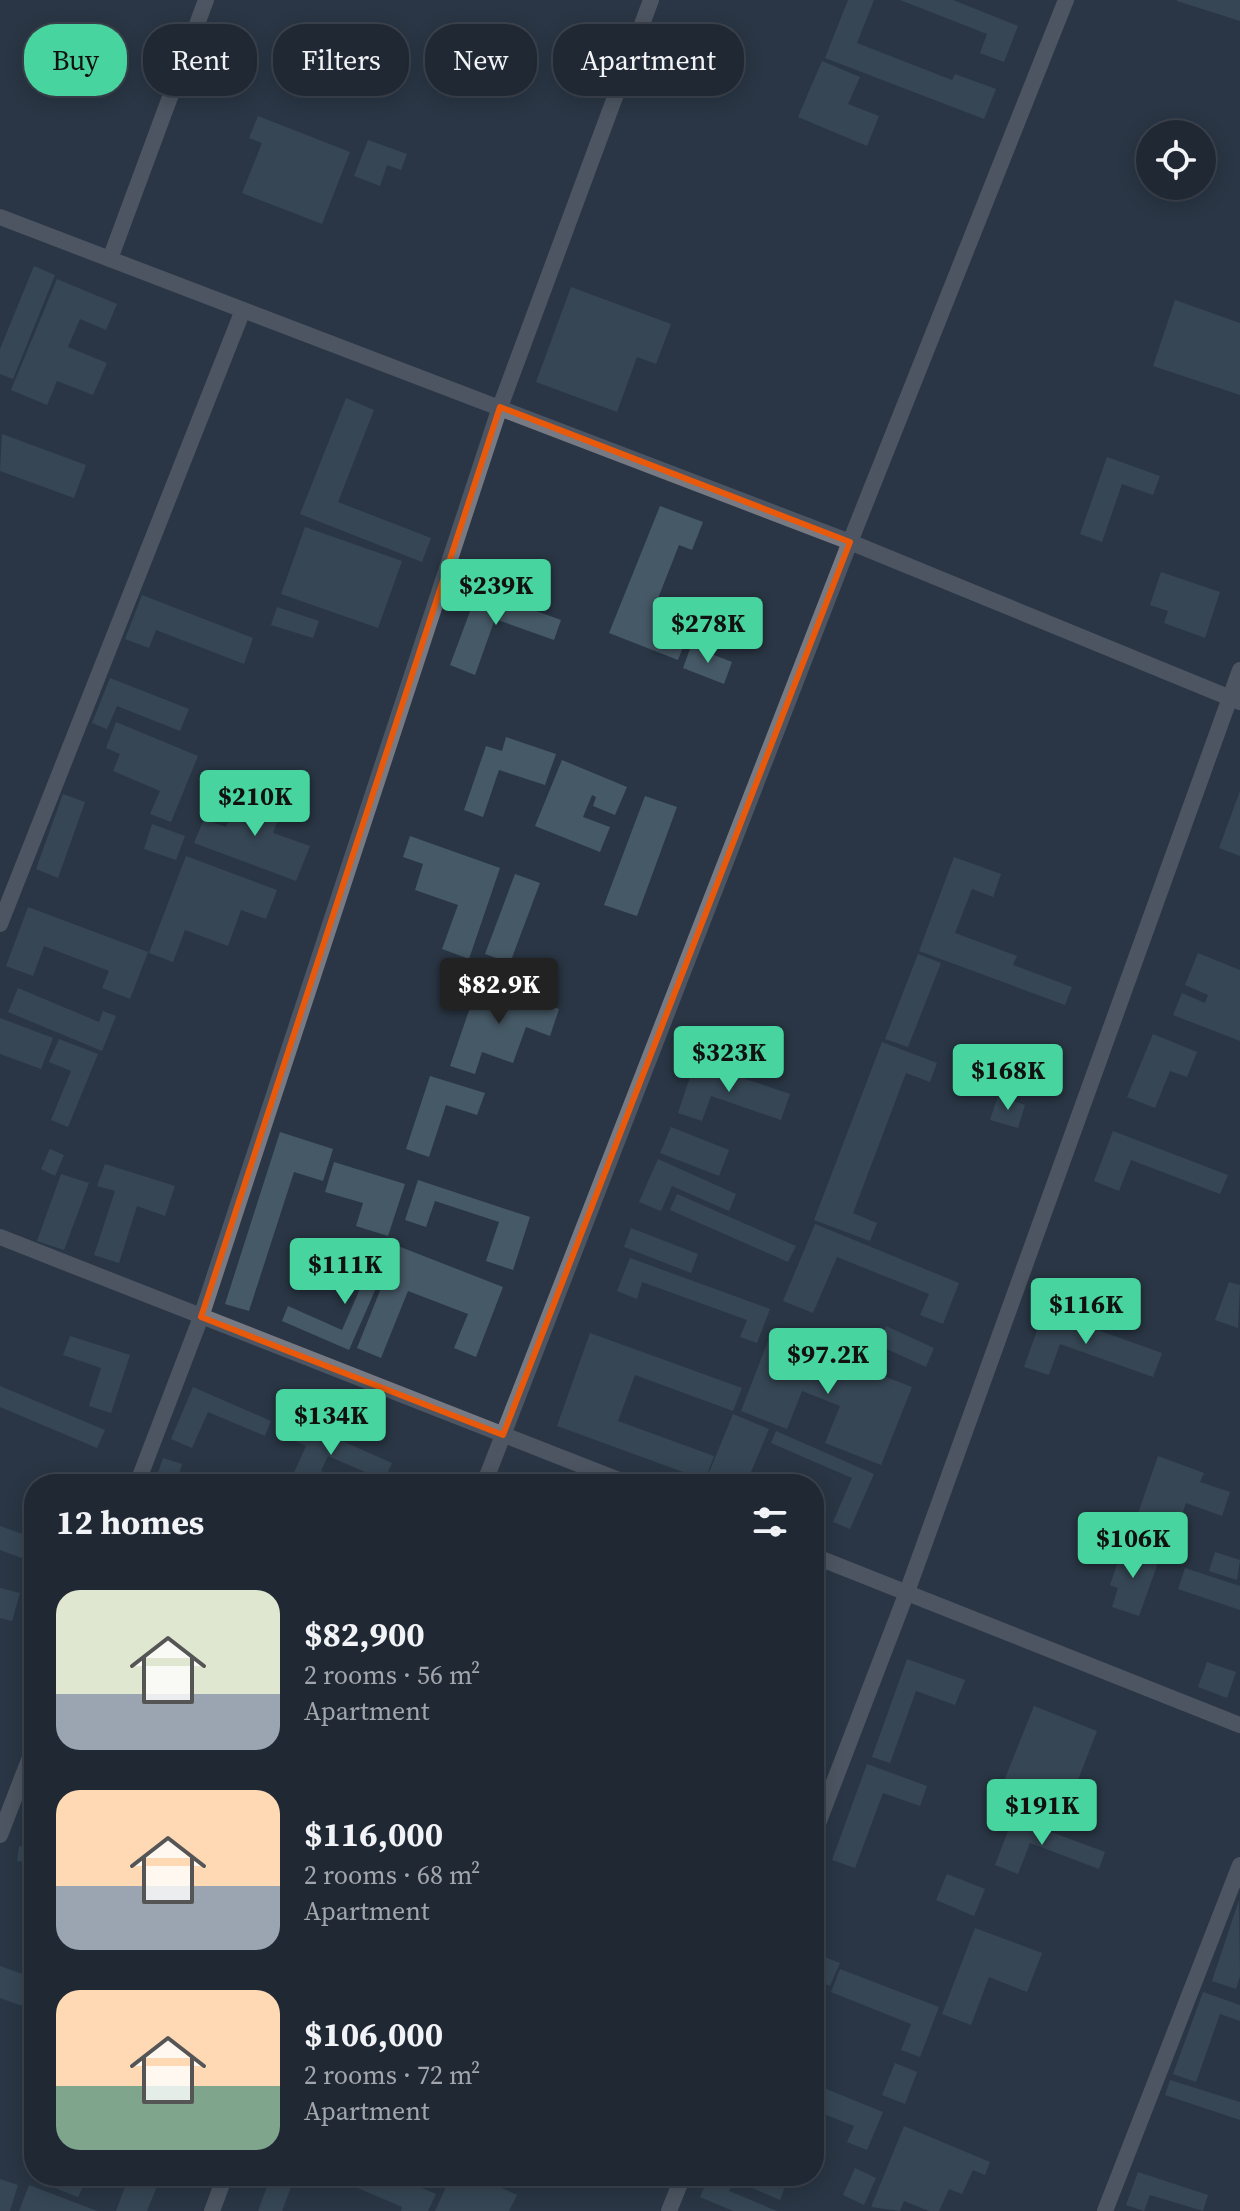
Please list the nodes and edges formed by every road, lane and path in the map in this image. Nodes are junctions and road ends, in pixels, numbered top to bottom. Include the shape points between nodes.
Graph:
1 (206, 0) edge
2 (651, 0) edge
3 (1066, 0) edge
4 (0, 217) edge
5 (110, 259) junction
6 (243, 310) junction
7 (500, 407) junction
8 (850, 542) junction
9 (1240, 670) edge
10 (1235, 700) edge
11 (0, 924) edge
12 (0, 1237) edge
13 (201, 1317) junction
14 (503, 1435) junction
15 (141, 1474) edge
16 (488, 1474) edge
17 (603, 1474) edge
18 (824, 1560) edge
19 (907, 1592) junction
20 (1240, 1725) edge
21 (24, 1773) edge
22 (824, 1808) edge
23 (0, 1835) edge
24 (1240, 1865) edge
25 (221, 2186) edge
26 (679, 2186) edge
27 (212, 2211) edge
28 (669, 2211) edge
29 (1105, 2211) edge

1 - 5 street
2 - 7 street
3 - 8 street
4 - 5 street
5 - 6 street
6 - 7 street
6 - 11 street
7 - 8 street
7 - 13 street
8 - 10 street
8 - 14 street
9 - 10 street
10 - 19 street
12 - 13 street
13 - 14 street
13 - 15 street
14 - 16 street
14 - 17 street
18 - 19 street
19 - 20 street
19 - 22 street
21 - 23 street
24 - 29 street
25 - 27 street
26 - 28 street

